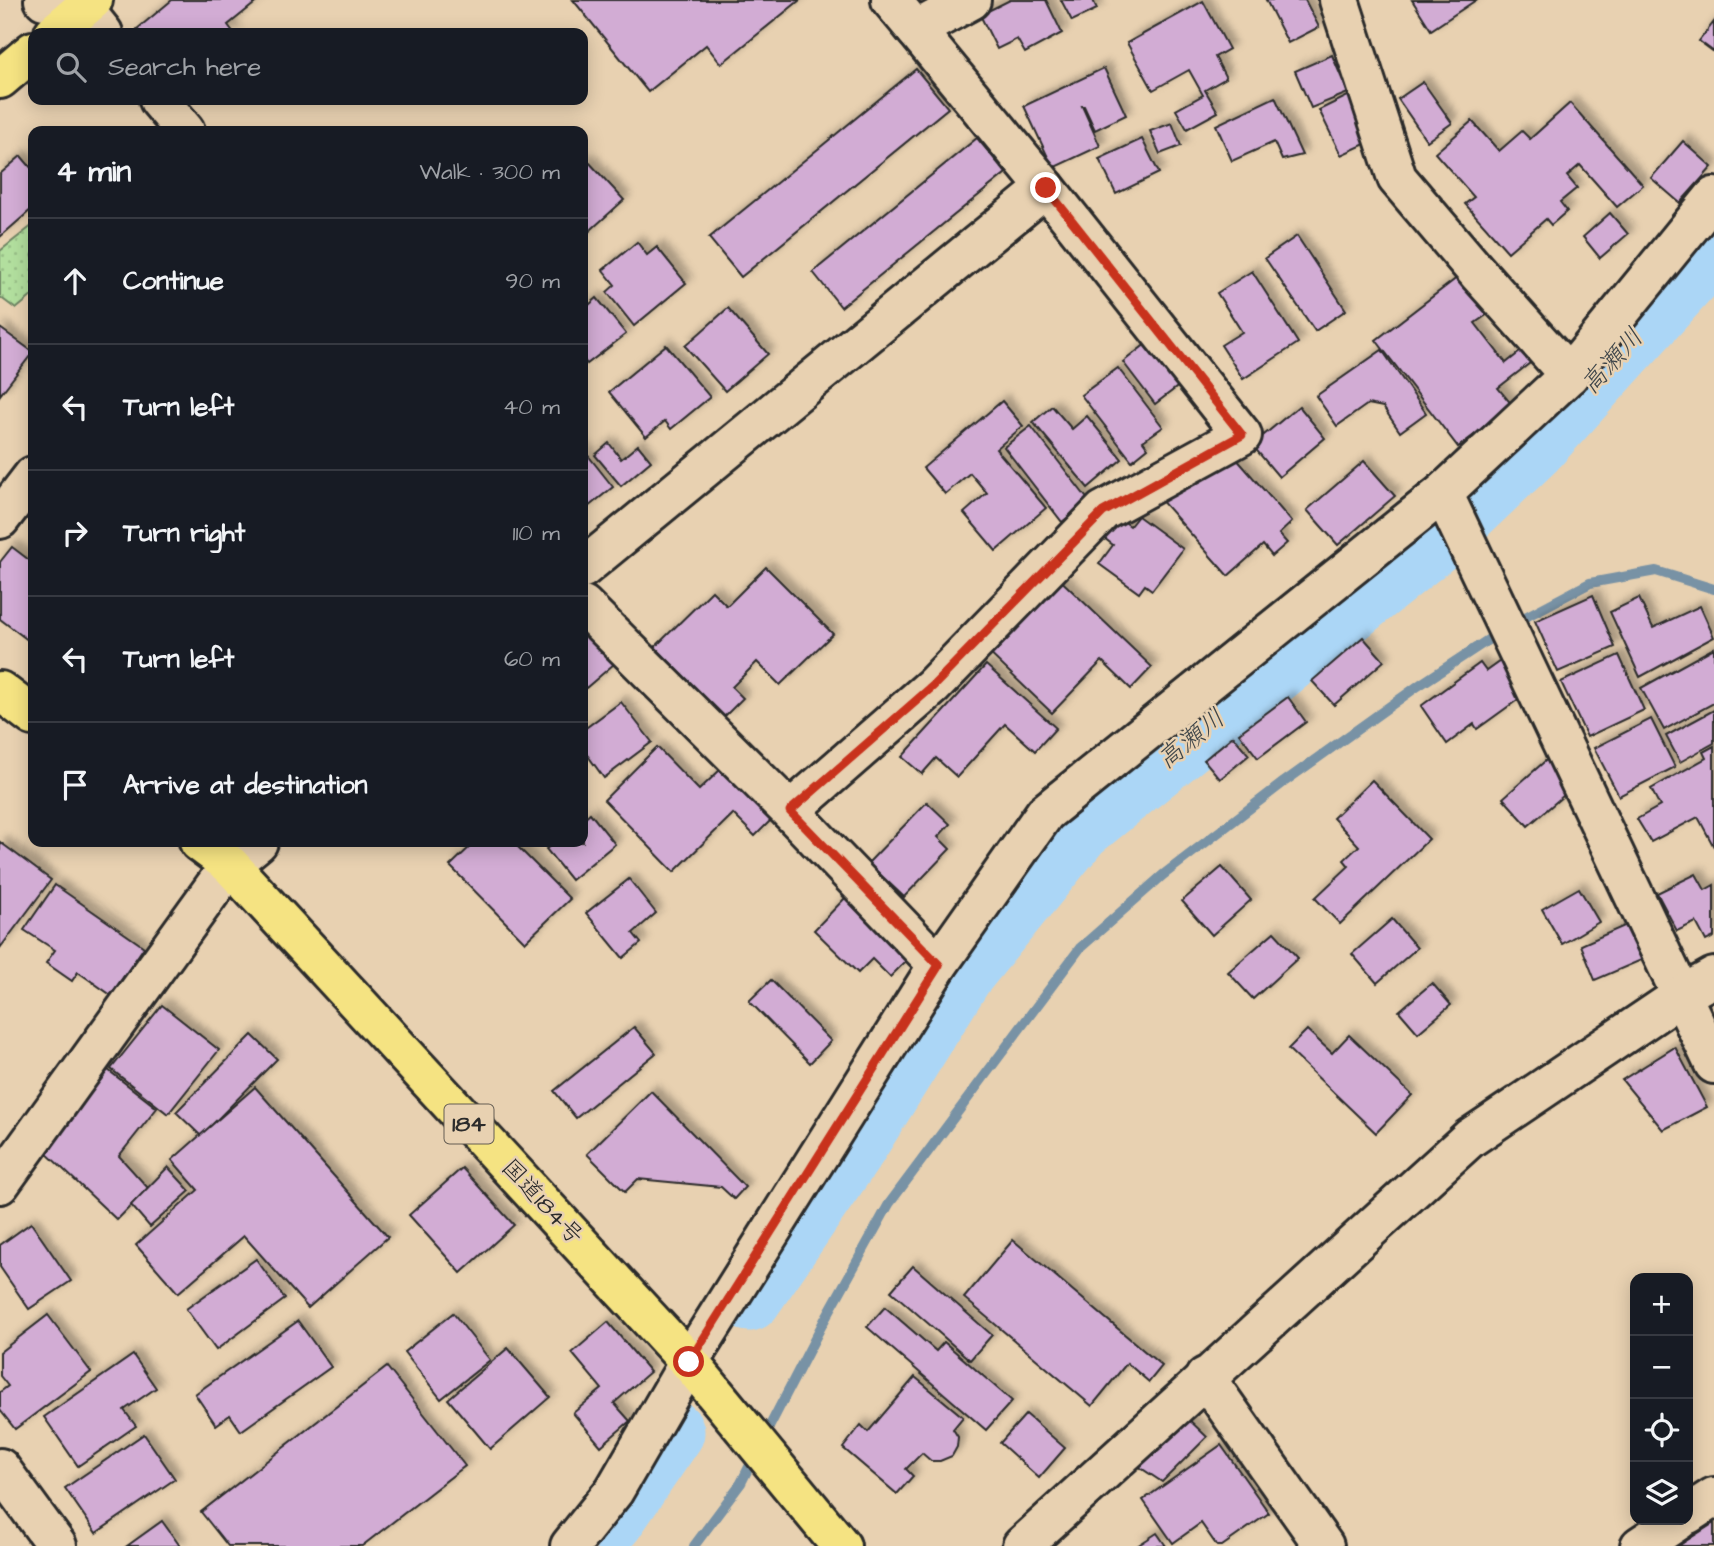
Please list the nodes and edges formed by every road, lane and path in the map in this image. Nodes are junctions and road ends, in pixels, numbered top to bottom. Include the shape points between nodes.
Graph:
1 (44, 0) edge
2 (891, 0) edge
3 (971, 0) edge
4 (1339, 0) edge
5 (93, 14) edge
6 (64, 28) edge
7 (916, 30) junction
8 (28, 55) edge
9 (0, 79) edge
10 (163, 105) edge
11 (181, 126) edge
12 (1046, 188) junction
13 (1714, 197) edge
14 (1569, 375) junction
15 (28, 483) edge
16 (1443, 493) junction
17 (0, 519) edge
18 (588, 564) edge
19 (588, 610) edge
20 (0, 691) edge
21 (28, 712) edge
22 (790, 811) junction
23 (219, 847) edge
24 (244, 853) edge
25 (939, 965) junction
26 (1698, 986) edge
27 (1714, 1064) edge
28 (0, 1184) edge
29 (689, 1362) junction
30 (1205, 1377) junction
31 (0, 1468) edge
32 (1714, 1497) edge
33 (1693, 1511) edge
34 (1672, 1525) edge
35 (57, 1546) edge
36 (570, 1546) edge
37 (841, 1546) edge
38 (1022, 1546) edge
39 (1324, 1546) edge
40 (1640, 1546) edge

1 - 5 street
2 - 7 street
3 - 7 street
4 - 14 street via 1397,177
5 - 6 highway
7 - 12 street
8 - 9 highway
10 - 11 street
12 - 18 street
12 - 22 street via 1242,435 1103,512 933,686
13 - 14 street
14 - 16 street
15 - 17 street
16 - 25 street via 1045,813
16 - 26 street
19 - 22 street
20 - 21 highway
22 - 25 street
23 - 24 highway, 国道184号 / 184
24 - 28 street
24 - 29 highway, 国道184号 / 184
25 - 29 street
26 - 27 street
26 - 30 street via 1470,1138
29 - 36 street via 614,1491
29 - 37 highway, 国道184号 / 184
30 - 38 street
30 - 39 street
31 - 35 street
32 - 33 street
34 - 40 street

